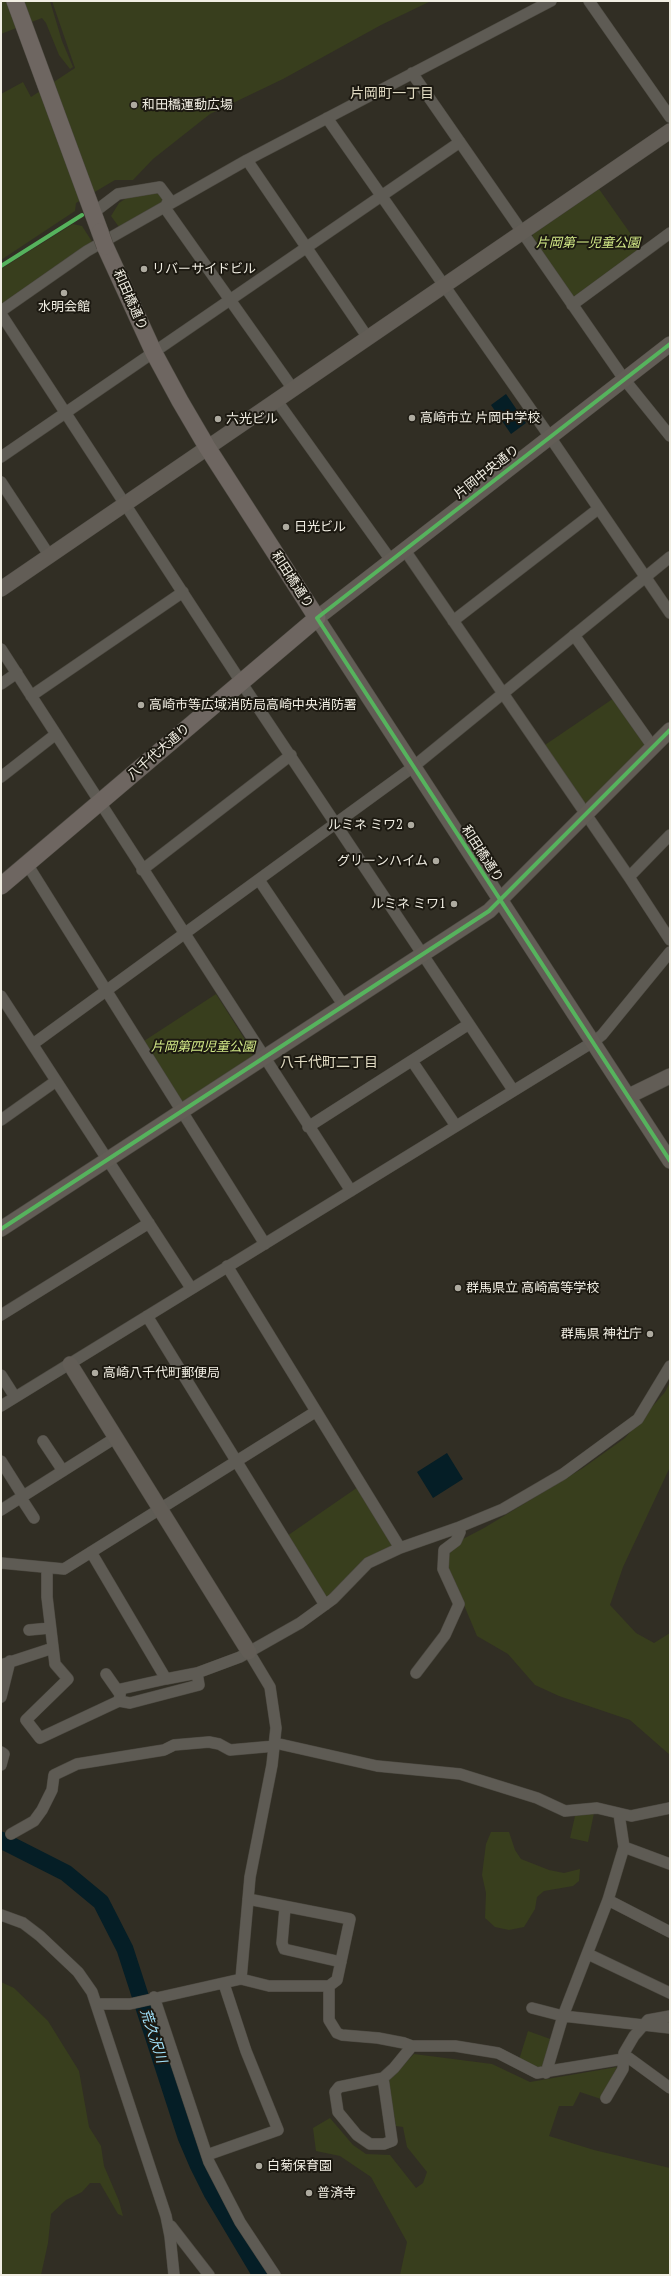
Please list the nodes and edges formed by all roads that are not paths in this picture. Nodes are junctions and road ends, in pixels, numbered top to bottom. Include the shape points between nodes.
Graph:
1 (15, 1) edge
2 (551, 1) edge
3 (589, 1) edge
4 (412, 73) junction
5 (670, 117) edge
6 (327, 118) junction
7 (670, 130) edge
8 (460, 142) junction
9 (248, 160) junction
10 (382, 196) junction
11 (165, 208) junction
12 (92, 209) junction
13 (522, 232) junction
14 (670, 233) edge
15 (306, 248) junction
16 (444, 285) junction
17 (230, 301) junction
18 (572, 305) junction
19 (1, 312) edge
20 (368, 338) junction
21 (670, 344) edge
22 (154, 353) junction
23 (624, 379) junction
24 (293, 389) junction
25 (277, 401) junction
26 (66, 413) junction
27 (670, 436) edge
28 (550, 437) junction
29 (207, 447) junction
30 (1, 457) edge
31 (1, 482) edge
32 (125, 504) junction
33 (598, 509) junction
34 (404, 549) junction
35 (49, 555) junction
36 (670, 557) edge
37 (390, 559) junction
38 (645, 577) junction
39 (1, 589) edge
40 (183, 592) junction
41 (670, 613) edge
42 (317, 618) junction
43 (453, 621) junction
44 (574, 635) junction
45 (1, 649) edge
46 (16, 673) junction
47 (241, 682) junction
48 (1, 684) edge
49 (502, 694) junction
50 (31, 696) junction
51 (670, 730) edge
52 (56, 734) junction
53 (653, 747) junction
54 (291, 755) junction
55 (413, 767) junction
56 (1, 777) edge
57 (100, 802) junction
58 (586, 816) junction
59 (336, 824) junction
60 (670, 835) edge
61 (27, 864) junction
62 (142, 870) junction
63 (629, 877) junction
64 (258, 880) junction
65 (1, 886) edge
66 (500, 900) junction
67 (184, 934) junction
68 (670, 940) edge
69 (670, 952) edge
70 (423, 955) junction
71 (107, 990) junction
72 (1, 996) edge
73 (344, 1006) junction
74 (4, 1010) edge
75 (469, 1024) junction
76 (593, 1042) junction
77 (33, 1044) junction
78 (264, 1058) junction
79 (412, 1061) junction
80 (670, 1076) edge
81 (56, 1081) junction
82 (513, 1090) junction
83 (629, 1096) junction
84 (182, 1111) junction
85 (1, 1120) edge
86 (456, 1126) junction
87 (308, 1127) junction
88 (108, 1159) junction
89 (670, 1160) edge
90 (351, 1191) junction
91 (149, 1223) junction
92 (1, 1229) edge
93 (265, 1244) junction
94 (227, 1266) junction
95 (192, 1288) junction
96 (1, 1316) edge
97 (147, 1316) junction
98 (70, 1364) junction
99 (670, 1366) edge
100 (1, 1375) edge
101 (15, 1397) junction
102 (1, 1406) edge
103 (315, 1412) junction
104 (115, 1438) junction
105 (43, 1441) dead end
106 (1, 1461) edge
107 (237, 1461) junction
108 (63, 1471) junction
109 (22, 1497) junction
110 (1, 1510) edge
111 (160, 1510) junction
112 (34, 1518) dead end
113 (457, 1528) junction
114 (400, 1548) junction
115 (91, 1552) junction
116 (1, 1563) edge
117 (47, 1568) junction
118 (325, 1605) junction
119 (50, 1628) junction
120 (29, 1630) dead end
121 (53, 1648) junction
122 (249, 1652) junction
123 (6, 1663) edge
124 (197, 1673) junction
125 (416, 1673) dead end
126 (106, 1674) dead end
127 (166, 1679) junction
128 (1, 1697) edge
129 (120, 1697) junction
130 (275, 1744) junction
131 (1, 1752) edge
132 (1, 1764) edge
133 (670, 1808) edge
134 (619, 1814) junction
135 (11, 1834) dead end
136 (624, 1847) junction
137 (670, 1864) edge
138 (248, 1899) junction
139 (608, 1900) junction
140 (285, 1908) junction
141 (1, 1915) edge
142 (670, 1932) edge
143 (588, 1954) junction
144 (341, 1962) junction
145 (241, 1979) junction
146 (224, 1984) junction
147 (329, 1986) junction
148 (670, 1993) edge
149 (152, 1998) junction
150 (97, 2004) junction
151 (532, 2008) dead end
152 (564, 2016) junction
153 (670, 2016) edge
154 (642, 2026) junction
155 (670, 2028) edge
156 (412, 2046) junction
157 (623, 2060) junction
158 (546, 2073) junction
159 (383, 2078) junction
160 (670, 2088) edge
161 (606, 2098) dead end
162 (207, 2156) junction
163 (166, 2216) junction
164 (174, 2275) edge
165 (209, 2275) edge
166 (275, 2275) edge

1 - 12 main road, 和田橋通り
2 - 4 street
3 - 5 street
4 - 6 street
4 - 8 street
6 - 9 street
6 - 10 street
7 - 13 street
8 - 10 street
8 - 13 street
9 - 11 street
9 - 15 street
10 - 15 street
10 - 16 street
11 - 12 street via 169,199 160,187 156,186 118,194
11 - 17 street
11 - 19 street via 87,251
12 - 22 main road, 和田橋通り
13 - 16 street
13 - 18 street
14 - 18 street
15 - 17 street
15 - 20 street
16 - 20 street
16 - 28 street
17 - 22 street
17 - 24 street
18 - 23 street
19 - 26 street
20 - 24 street
21 - 23 street, 片岡中央通り
22 - 26 street
22 - 29 main road, 和田橋通り
23 - 27 street
23 - 28 street, 片岡中央通り
24 - 25 street
25 - 29 street
25 - 37 street
26 - 30 street
26 - 32 street
28 - 33 street
28 - 34 street, 片岡中央通り
29 - 32 street
29 - 42 main road, 和田橋通り
31 - 35 street
32 - 35 street
32 - 40 street
33 - 38 street
33 - 43 street
34 - 37 street, 片岡中央通り
34 - 43 street
35 - 39 street
36 - 38 street
37 - 42 street, 片岡中央通り
38 - 41 street
38 - 44 street
40 - 47 street
40 - 50 street
42 - 47 main road, 八千代大通り
42 - 55 street, 和田橋通り
43 - 49 street
44 - 49 street
44 - 53 street
45 - 46 street
46 - 48 street
46 - 50 street
47 - 54 street
47 - 57 main road, 八千代大通り
49 - 55 street
49 - 58 street
50 - 52 street
51 - 53 street
52 - 56 street
52 - 57 street
53 - 58 street
54 - 59 street
54 - 62 street
55 - 59 street
55 - 66 street, 和田橋通り
57 - 61 main road, 八千代大通り
57 - 62 street
58 - 63 street
58 - 66 street
59 - 64 street
59 - 70 street
60 - 63 street
61 - 65 main road, 八千代大通り
61 - 71 street
62 - 67 street
63 - 68 street
64 - 67 street
64 - 73 street
66 - 70 street via 489,911
66 - 76 street, 和田橋通り
67 - 71 street
67 - 78 street
69 - 76 street via 602,1035
70 - 73 street
70 - 75 street
71 - 77 street
71 - 84 street
72 - 74 street
73 - 78 street
74 - 77 street
75 - 79 street
75 - 82 street
76 - 82 street
76 - 83 street, 和田橋通り
77 - 81 street
78 - 84 street
78 - 87 street
79 - 86 street
79 - 87 street
80 - 83 street
81 - 85 street
81 - 88 street
82 - 86 street
83 - 89 street, 和田橋通り
84 - 88 street
84 - 93 street
86 - 90 street
87 - 90 street
88 - 91 street
88 - 92 street
90 - 93 street
91 - 95 street
91 - 96 street
93 - 94 street
94 - 95 street
94 - 103 street
95 - 97 street
97 - 98 street
97 - 107 street
98 - 101 street
98 - 104 street
99 - 113 street via 638,1419 563,1474 503,1509
100 - 101 street
101 - 102 street
103 - 107 street
103 - 114 street
104 - 108 street
104 - 111 street
105 - 108 street
106 - 109 street
107 - 111 street
107 - 118 street
108 - 109 street
109 - 110 street
109 - 112 street
111 - 115 street
111 - 122 street
113 - 114 street
113 - 125 street via 460,1532 456,1541 444,1550 443,1569 458,1604 445,1635
114 - 118 street via 365,1565
115 - 117 street via 64,1569
115 - 127 street
116 - 117 street
117 - 119 street
118 - 122 street via 300,1623
119 - 120 street
119 - 121 street
121 - 123 street
121 - 129 street via 55,1664 68,1679 26,1720 40,1738
122 - 124 street
122 - 130 street via 270,1687 275,1711
123 - 128 street
124 - 127 street
124 - 129 street via 200,1685 130,1703
126 - 129 street
127 - 129 street via 121,1689
130 - 134 street via 377,1766 460,1774 530,1796 565,1811 598,1808
130 - 135 street via 230,1750 209,1742 174,1745 164,1750 77,1764 54,1775 52,1790 34,1821
130 - 138 street
131 - 132 street via 4,1754
133 - 134 street via 632,1816
134 - 136 street
136 - 137 street
136 - 139 street
138 - 140 street
138 - 145 street
139 - 142 street
139 - 143 street
140 - 144 street via 282,1943 284,1949
140 - 144 street via 350,1919
141 - 150 street via 23,1923 40,1936 78,1972
143 - 148 street
143 - 152 street
144 - 147 street via 337,1980
145 - 146 street
145 - 147 street via 269,1986
146 - 149 street
146 - 162 street via 246,2051 278,2130
147 - 156 street via 329,2020 337,2033 391,2040
149 - 150 street via 134,2003
149 - 162 street
150 - 163 street
151 - 152 street
152 - 154 street
152 - 158 street
153 - 154 street via 648,2020
154 - 155 street
154 - 157 street via 627,2047
156 - 158 street via 455,2046 498,2053 537,2073
156 - 159 street
157 - 158 street
157 - 160 street via 629,2058
157 - 161 street via 623,2069
159 - 159 street via 339,2087 335,2092 338,2112 357,2135 370,2144 392,2141
162 - 166 street via 222,2190
163 - 164 street
163 - 165 street via 175,2234

